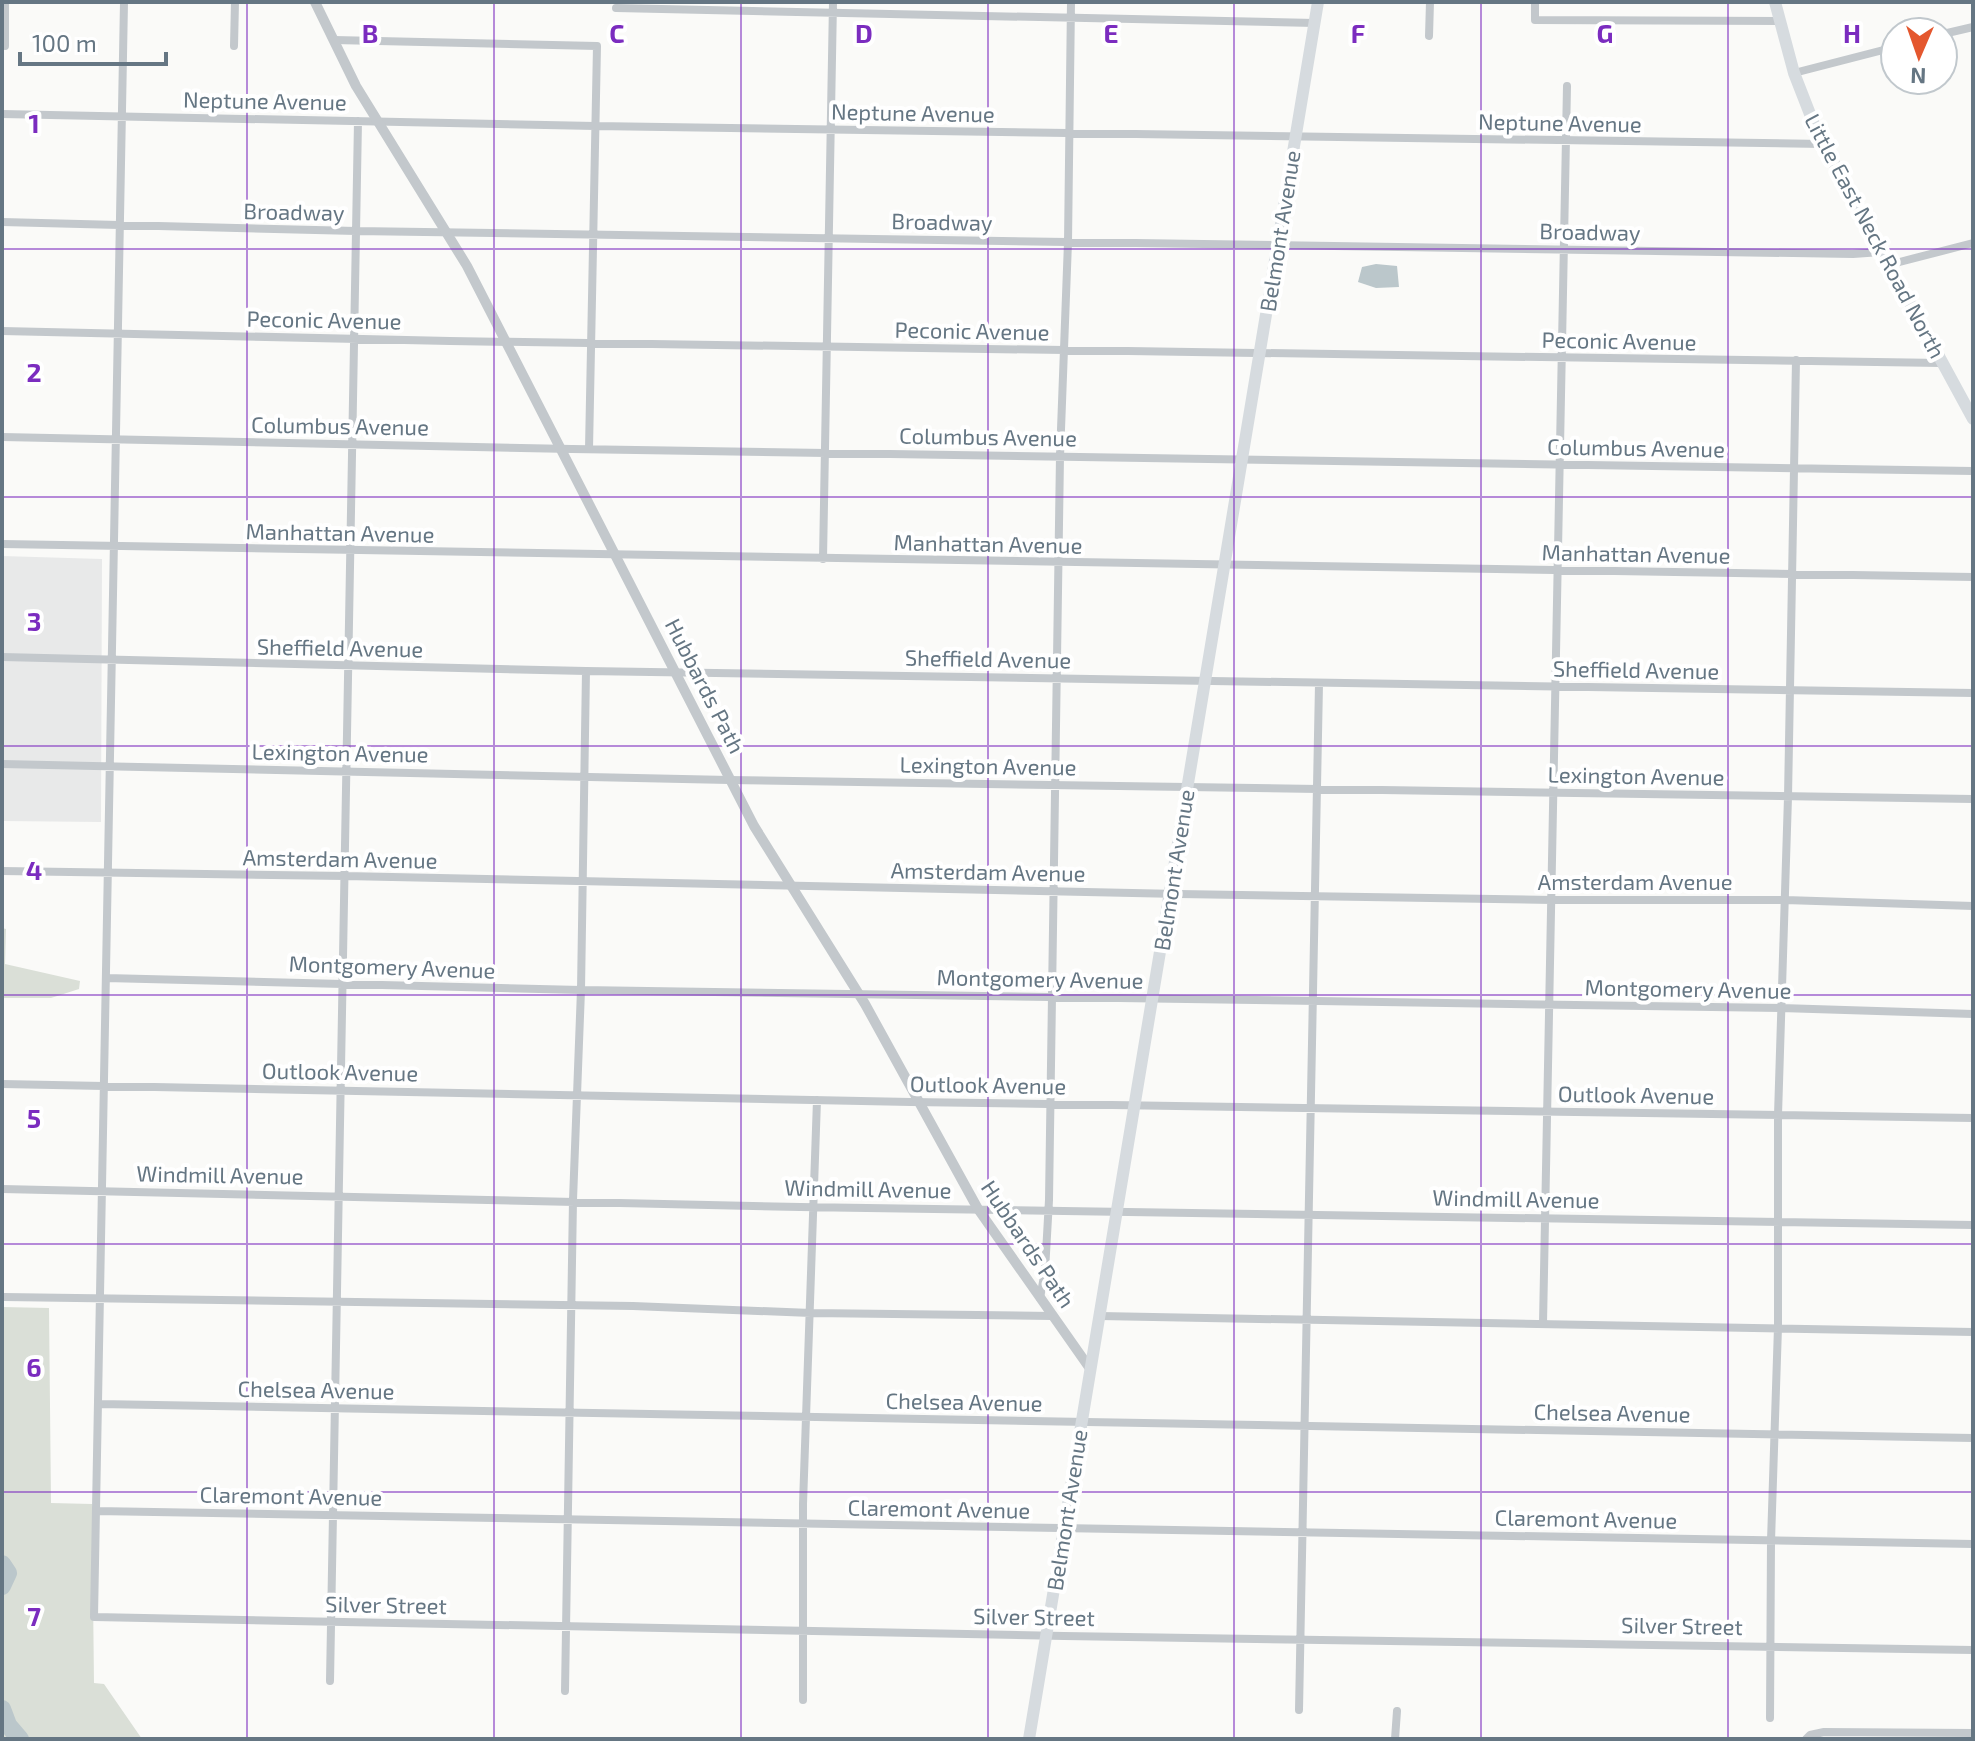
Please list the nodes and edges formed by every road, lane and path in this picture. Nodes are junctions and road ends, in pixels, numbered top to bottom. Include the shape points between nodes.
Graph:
1 (5, 2) edge
2 (124, 2) edge
3 (235, 2) edge
4 (315, 2) edge
5 (833, 2) edge
6 (1071, 2) edge
7 (1318, 2) edge
8 (1430, 2) edge
9 (1535, 2) edge
10 (1775, 2) edge
11 (616, 8) dead end
12 (833, 12) junction
13 (1071, 17) junction
14 (1780, 21) junction
15 (1315, 23) junction
16 (1429, 36) dead end
17 (334, 40) junction
18 (5, 46) dead end
19 (234, 46) dead end
20 (1879, 51) edge
21 (1794, 73) junction
22 (1567, 86) dead end
23 (2, 114) edge
24 (123, 117) junction
25 (358, 121) junction
26 (379, 122) junction
27 (595, 126) junction
28 (830, 130) junction
29 (1070, 134) junction
30 (1296, 136) junction
31 (1565, 142) junction
32 (1823, 144) junction
33 (2, 222) edge
34 (121, 226) junction
35 (356, 231) junction
36 (448, 231) junction
37 (594, 233) junction
38 (829, 237) junction
39 (1068, 242) junction
40 (1973, 243) edge
41 (1278, 245) junction
42 (1562, 249) junction
43 (1881, 252) junction
44 (1888, 265) junction
45 (2, 331) edge
46 (119, 334) junction
47 (355, 339) junction
48 (505, 341) junction
49 (591, 342) junction
50 (827, 346) junction
51 (1064, 351) junction
52 (1260, 353) junction
53 (1560, 358) junction
54 (1796, 360) junction
55 (1941, 363) junction
56 (1973, 419) edge
57 (2, 437) edge
58 (118, 440) junction
59 (353, 444) junction
60 (559, 448) junction
61 (589, 449) junction
62 (825, 452) junction
63 (1060, 456) junction
64 (1242, 459) junction
65 (1558, 465) junction
66 (1795, 468) junction
67 (1973, 471) edge
68 (2, 544) edge
69 (116, 548) junction
70 (351, 551) junction
71 (616, 556) junction
72 (823, 559) junction
73 (1060, 563) junction
74 (1224, 565) junction
75 (1557, 570) junction
76 (1792, 575) junction
77 (1973, 577) edge
78 (2, 657) edge
79 (113, 662) junction
80 (349, 666) junction
81 (586, 671) junction
82 (676, 672) junction
83 (1058, 678) junction
84 (1205, 681) junction
85 (1319, 684) junction
86 (1555, 687) junction
87 (1790, 689) junction
88 (1973, 693) edge
89 (2, 764) edge
90 (110, 765) junction
91 (346, 771) junction
92 (584, 777) junction
93 (729, 780) junction
94 (1057, 785) junction
95 (1188, 787) junction
96 (1317, 788) junction
97 (1553, 792) junction
98 (1788, 797) junction
99 (1973, 799) edge
100 (2, 871) edge
101 (108, 874) junction
102 (345, 876) junction
103 (583, 883) junction
104 (791, 886) junction
105 (1054, 891) junction
106 (1170, 894) junction
107 (1314, 896) junction
108 (1552, 900) junction
109 (1785, 900) junction
110 (1973, 906) edge
111 (106, 978) junction
112 (341, 983) junction
113 (581, 990) junction
114 (859, 994) junction
115 (1052, 998) junction
116 (1152, 999) junction
117 (1313, 1002) junction
118 (1550, 1006) junction
119 (1781, 1008) junction
120 (1973, 1014) edge
121 (2, 1084) edge
122 (104, 1085) junction
123 (340, 1090) junction
124 (579, 1095) junction
125 (817, 1100) junction
126 (919, 1102) junction
127 (1051, 1104) junction
128 (1135, 1105) junction
129 (1311, 1108) junction
130 (1547, 1111) junction
131 (1778, 1115) junction
132 (1973, 1118) edge
133 (2, 1189) edge
134 (102, 1191) junction
135 (339, 1196) junction
136 (573, 1200) junction
137 (814, 1207) junction
138 (978, 1209) junction
139 (1049, 1210) junction
140 (1118, 1211) junction
141 (1309, 1214) junction
142 (1545, 1217) junction
143 (1779, 1222) junction
144 (1973, 1225) edge
145 (4, 1297) dead end
146 (100, 1298) junction
147 (1040, 1298) junction
148 (337, 1302) junction
149 (572, 1306) junction
150 (811, 1313) junction
151 (1052, 1316) junction
152 (1100, 1316) junction
153 (1308, 1320) junction
154 (1543, 1324) junction
155 (1778, 1327) junction
156 (1973, 1332) edge
157 (1091, 1370) junction
158 (99, 1404) junction
159 (334, 1408) junction
160 (570, 1413) junction
161 (806, 1417) junction
162 (1082, 1423) junction
163 (1305, 1426) junction
164 (1774, 1434) junction
165 (1973, 1438) edge
166 (96, 1511) junction
167 (332, 1514) junction
168 (568, 1519) junction
169 (805, 1524) junction
170 (1064, 1529) junction
171 (1302, 1533) junction
172 (1771, 1541) junction
173 (1973, 1544) edge
174 (330, 1622) junction
175 (567, 1626) junction
176 (803, 1631) junction
177 (1047, 1636) junction
178 (1300, 1639) junction
179 (1771, 1645) junction
180 (1973, 1650) edge
181 (330, 1681) dead end
182 (565, 1691) dead end
183 (803, 1700) dead end
184 (1299, 1710) dead end
185 (1397, 1711) dead end
186 (1770, 1718) dead end
187 (1973, 1733) edge
188 (1928, 1736) edge
189 (1808, 1737) edge
190 (1029, 1739) edge
191 (1395, 1739) edge

1 - 18 street
2 - 24 street
3 - 19 street
4 - 17 street, Hubbards Path
5 - 12 street
6 - 13 street
7 - 15 main road, Belmont Avenue
8 - 16 street
9 - 14 street via 1535,20
10 - 14 main road, Little East Neck Road North
11 - 12 street
12 - 13 street
12 - 28 street
13 - 15 street
13 - 29 street
14 - 21 main road, Little East Neck Road North
15 - 30 main road, Belmont Avenue
17 - 26 street, Hubbards Path
17 - 27 street via 597,46
20 - 21 street
21 - 32 main road, Little East Neck Road North
22 - 31 street
23 - 24 street, Neptune Avenue
24 - 25 street, Neptune Avenue
24 - 34 street
25 - 26 street, Neptune Avenue
25 - 35 street
26 - 27 street, Neptune Avenue
26 - 36 street, Hubbards Path
27 - 28 street, Neptune Avenue
27 - 37 street
28 - 29 street, Neptune Avenue
28 - 38 street
29 - 30 street, Neptune Avenue
29 - 39 street
30 - 31 street, Neptune Avenue
30 - 41 main road, Belmont Avenue
31 - 32 street, Neptune Avenue
31 - 42 street
32 - 43 main road, Little East Neck Road North
33 - 34 street, Broadway
34 - 35 street, Broadway
34 - 46 street
35 - 36 street, Broadway
35 - 47 street
36 - 37 street, Broadway
36 - 48 street, Hubbards Path
37 - 38 street, Broadway
37 - 49 street
38 - 39 street, Broadway
38 - 50 street
39 - 41 street, Broadway
39 - 51 street
40 - 44 street
41 - 42 street, Broadway
41 - 52 main road, Belmont Avenue
42 - 43 street, Broadway
42 - 53 street
43 - 44 main road, Little East Neck Road North
44 - 55 main road, Little East Neck Road North
45 - 46 street, Peconic Avenue
46 - 47 street, Peconic Avenue
46 - 58 street
47 - 48 street, Peconic Avenue
47 - 59 street
48 - 49 street, Peconic Avenue
48 - 60 street, Hubbards Path
49 - 50 street, Peconic Avenue
49 - 61 street
50 - 51 street, Peconic Avenue
50 - 62 street
51 - 52 street, Peconic Avenue
51 - 63 street
52 - 53 street, Peconic Avenue
52 - 64 main road, Belmont Avenue
53 - 54 street, Peconic Avenue
53 - 65 street
54 - 55 street, Peconic Avenue
54 - 66 street
55 - 56 main road, Little East Neck Road North
57 - 58 street, Columbus Avenue
58 - 59 street, Columbus Avenue
58 - 69 street
59 - 60 street, Columbus Avenue
59 - 70 street
60 - 61 street, Columbus Avenue
60 - 71 street, Hubbards Path
61 - 62 street, Columbus Avenue
62 - 63 street, Columbus Avenue
62 - 72 street
63 - 64 street, Columbus Avenue
63 - 73 street
64 - 65 street, Columbus Avenue
64 - 74 main road, Belmont Avenue
65 - 66 street, Columbus Avenue
65 - 75 street
66 - 67 street, Columbus Avenue
66 - 76 street
68 - 69 street, Manhattan Avenue
69 - 70 street, Manhattan Avenue
69 - 79 street
70 - 71 street, Manhattan Avenue
70 - 80 street
71 - 72 street, Manhattan Avenue
71 - 82 street, Hubbards Path
72 - 73 street, Manhattan Avenue
73 - 74 street, Manhattan Avenue
73 - 83 street
74 - 75 street, Manhattan Avenue
74 - 84 main road, Belmont Avenue
75 - 76 street, Manhattan Avenue
75 - 86 street
76 - 77 street, Manhattan Avenue
76 - 87 street
78 - 79 street, Sheffield Avenue
79 - 80 street, Sheffield Avenue
79 - 90 street
80 - 81 street, Sheffield Avenue
80 - 91 street
81 - 82 street, Sheffield Avenue
81 - 92 street
82 - 83 street, Sheffield Avenue
82 - 93 street, Hubbards Path
83 - 84 street, Sheffield Avenue
83 - 94 street
84 - 85 street, Sheffield Avenue
84 - 95 main road, Belmont Avenue
85 - 86 street, Sheffield Avenue
85 - 96 street
86 - 87 street, Sheffield Avenue
86 - 97 street
87 - 88 street, Sheffield Avenue
87 - 98 street
89 - 90 street, Lexington Avenue
90 - 91 street, Lexington Avenue
90 - 101 street
91 - 92 street, Lexington Avenue
91 - 102 street
92 - 93 street, Lexington Avenue
92 - 103 street
93 - 94 street, Lexington Avenue
93 - 104 street, Hubbards Path
94 - 95 street, Lexington Avenue
94 - 105 street
95 - 96 street, Lexington Avenue
95 - 106 main road, Belmont Avenue
96 - 97 street, Lexington Avenue
96 - 107 street
97 - 98 street, Lexington Avenue
97 - 108 street
98 - 99 street, Lexington Avenue
98 - 109 street
100 - 101 street, Amsterdam Avenue
101 - 102 street, Amsterdam Avenue
101 - 111 street
102 - 103 street, Amsterdam Avenue
102 - 112 street
103 - 104 street, Amsterdam Avenue
103 - 113 street
104 - 105 street, Amsterdam Avenue
104 - 114 street, Hubbards Path
105 - 106 street, Amsterdam Avenue
105 - 115 street
106 - 107 street, Amsterdam Avenue
106 - 116 main road, Belmont Avenue
107 - 108 street, Amsterdam Avenue
107 - 117 street
108 - 109 street, Amsterdam Avenue
108 - 118 street
109 - 110 street, Amsterdam Avenue
109 - 119 street
111 - 112 street, Montgomery Avenue
111 - 122 street
112 - 113 street, Montgomery Avenue
112 - 123 street
113 - 114 street, Montgomery Avenue
113 - 124 street
114 - 115 street, Montgomery Avenue
114 - 126 street, Hubbards Path
115 - 116 street, Montgomery Avenue
115 - 127 street
116 - 117 street, Montgomery Avenue
116 - 128 main road, Belmont Avenue
117 - 118 street, Montgomery Avenue
117 - 129 street
118 - 119 street, Montgomery Avenue
118 - 130 street
119 - 120 street, Montgomery Avenue
119 - 131 street
121 - 122 street, Outlook Avenue
122 - 123 street, Outlook Avenue
122 - 134 street
123 - 124 street, Outlook Avenue
123 - 135 street
124 - 125 street, Outlook Avenue
124 - 136 street
125 - 126 street, Outlook Avenue
125 - 137 street
126 - 127 street, Outlook Avenue
126 - 138 street, Hubbards Path
127 - 128 street, Outlook Avenue
127 - 139 street
128 - 129 street, Outlook Avenue
128 - 140 main road, Belmont Avenue
129 - 130 street, Outlook Avenue
129 - 141 street
130 - 131 street, Outlook Avenue
130 - 142 street
131 - 132 street, Outlook Avenue
131 - 143 street
133 - 134 street, Windmill Avenue
134 - 135 street, Windmill Avenue
134 - 146 street
135 - 136 street, Windmill Avenue
135 - 148 street
136 - 137 street, Windmill Avenue
136 - 149 street
137 - 138 street, Windmill Avenue
137 - 150 street
138 - 139 street, Windmill Avenue
138 - 147 street, Hubbards Path
139 - 140 street, Windmill Avenue
139 - 147 street
140 - 141 street, Windmill Avenue
140 - 152 main road, Belmont Avenue
141 - 142 street, Windmill Avenue
141 - 153 street
142 - 143 street, Windmill Avenue
142 - 154 street
143 - 144 street, Windmill Avenue
143 - 155 street
145 - 146 street
146 - 148 street
146 - 158 street
147 - 151 street, Hubbards Path
148 - 149 street
148 - 159 street
149 - 150 street
149 - 160 street
150 - 151 street
150 - 161 street
151 - 157 street, Hubbards Path
152 - 153 street
152 - 157 main road, Belmont Avenue
153 - 154 street
153 - 163 street
154 - 155 street
155 - 156 street
155 - 164 street
157 - 162 main road, Belmont Avenue
158 - 159 street, Chelsea Avenue
158 - 166 street
159 - 160 street, Chelsea Avenue
159 - 167 street
160 - 161 street, Chelsea Avenue
160 - 168 street
161 - 162 street, Chelsea Avenue
161 - 169 street
162 - 163 street, Chelsea Avenue
162 - 170 main road, Belmont Avenue
163 - 164 street, Chelsea Avenue
163 - 171 street
164 - 165 street, Chelsea Avenue
164 - 172 street
166 - 167 street, Claremont Avenue
166 - 174 street, Silver Street via 94,1617
167 - 168 street, Claremont Avenue
167 - 174 street
168 - 169 street, Claremont Avenue
168 - 175 street
169 - 170 street, Claremont Avenue
169 - 176 street
170 - 171 street, Claremont Avenue
170 - 177 main road, Belmont Avenue
171 - 172 street, Claremont Avenue
171 - 178 street
172 - 173 street, Claremont Avenue
172 - 179 street
174 - 175 street, Silver Street
174 - 181 street
175 - 176 street, Silver Street
175 - 182 street
176 - 177 street, Silver Street
176 - 183 street
177 - 178 street, Silver Street
177 - 190 main road, Belmont Avenue
178 - 179 street, Silver Street
178 - 184 street
179 - 180 street, Silver Street
179 - 186 street
185 - 191 street
187 - 188 street
188 - 189 street via 1824,1732

